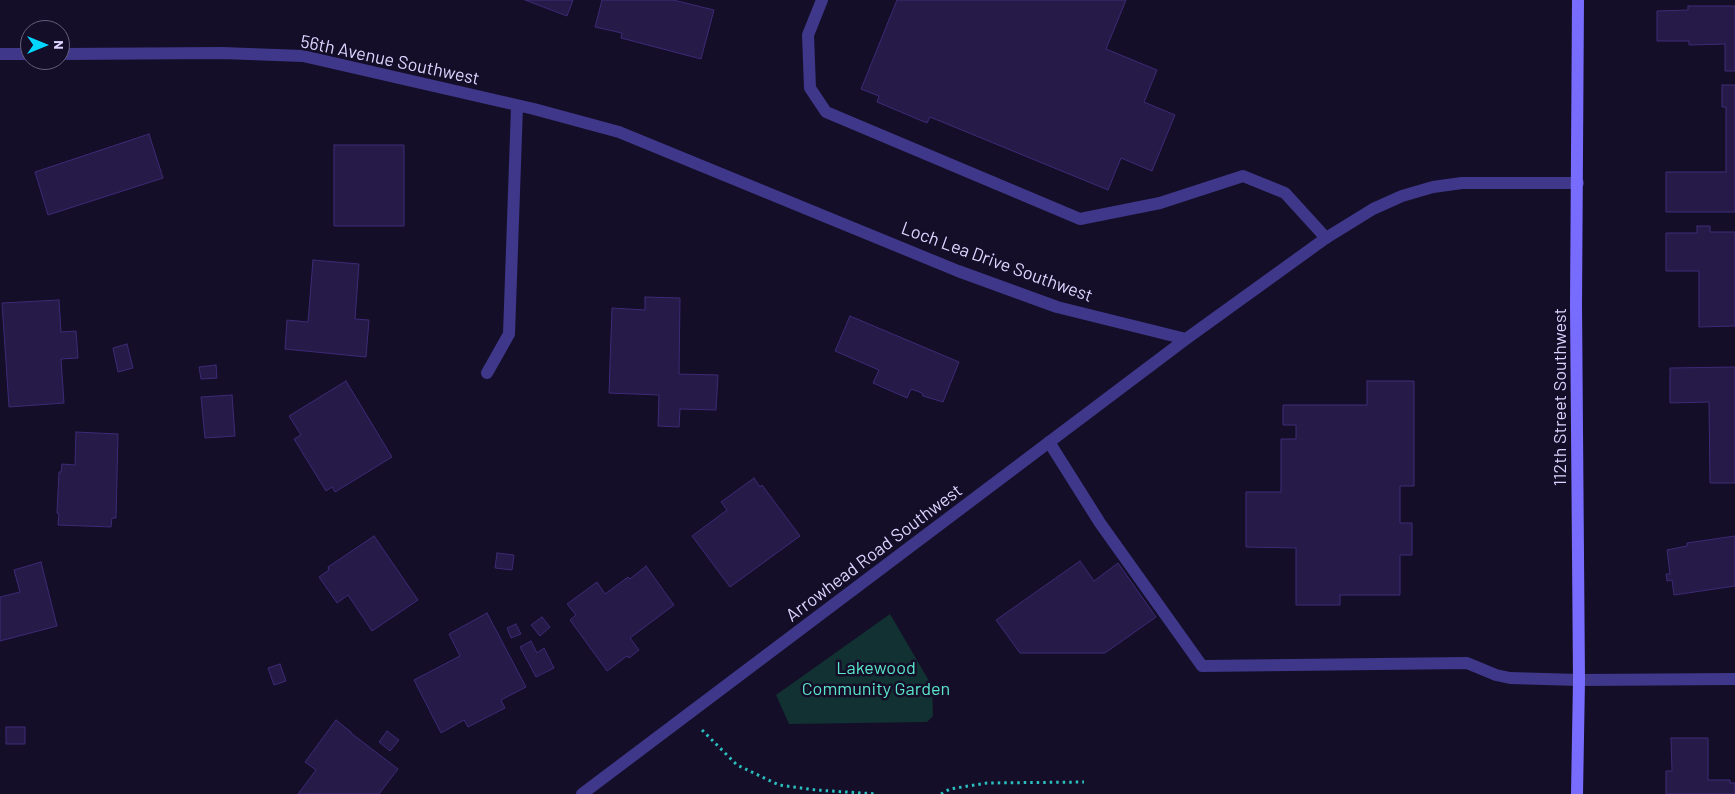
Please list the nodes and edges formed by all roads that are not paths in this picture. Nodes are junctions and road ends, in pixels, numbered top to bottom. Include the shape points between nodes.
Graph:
1 (822, 0) edge
2 (1578, 0) edge
3 (0, 54) edge
4 (20, 54) edge
5 (70, 54) edge
6 (518, 106) junction
7 (674, 155) joint
8 (1578, 184) junction
9 (1326, 238) junction
10 (1186, 339) junction
11 (487, 373) dead end
12 (1049, 442) junction
13 (1735, 679) edge
14 (1579, 680) junction
15 (582, 794) edge
16 (1577, 794) edge

1 - 9 street via 808,35 810,88 826,112 1080,219 1160,203 1243,176 1285,193
2 - 8 street, 112th Street Southwest
3 - 4 street
5 - 6 street, 56th Avenue Southwest via 303,56
6 - 7 street, 56th Avenue Southwest via 619,132
6 - 11 street via 508,334
7 - 10 street, Loch Lea Drive Southwest via 958,271 1030,297
8 - 9 street via 1462,183 1433,187 1372,209
8 - 14 street, 112th Street Southwest
9 - 10 street
10 - 12 street, Arrowhead Road Southwest
12 - 14 street via 1100,523 1202,666 1467,663 1510,678
12 - 15 street, Arrowhead Road Southwest
13 - 14 street
14 - 16 street, 112th Street Southwest

